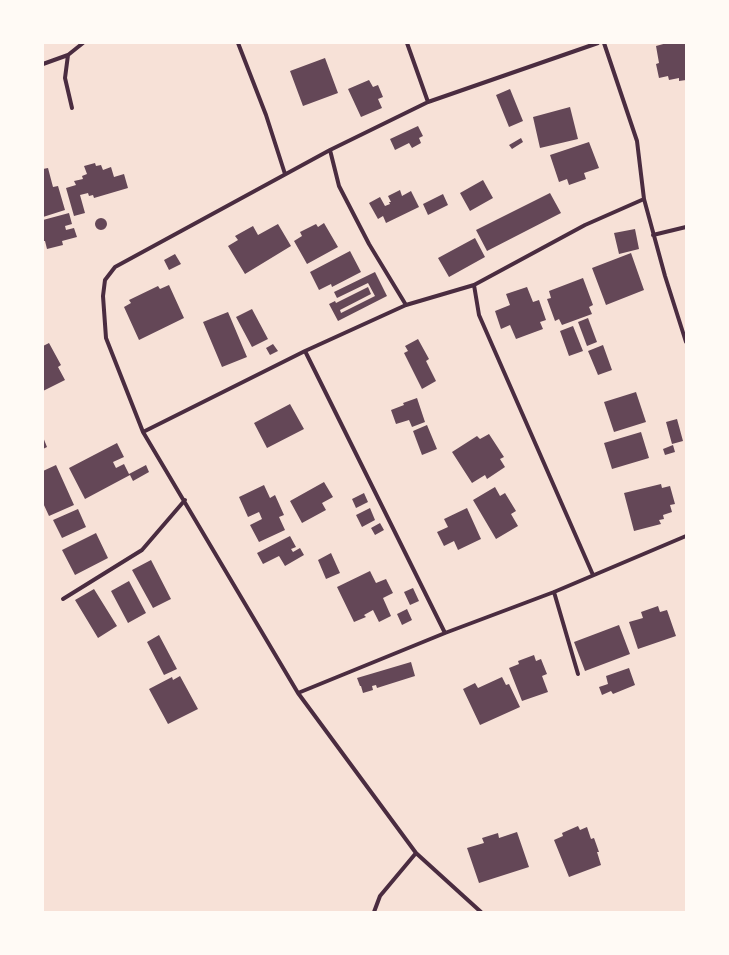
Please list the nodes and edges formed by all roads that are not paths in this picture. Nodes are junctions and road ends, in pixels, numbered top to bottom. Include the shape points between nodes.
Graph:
1 (83, 43) edge
2 (238, 43) edge
3 (407, 43) edge
4 (598, 43) edge
5 (604, 43) edge
6 (68, 55) junction
7 (43, 64) edge
8 (428, 102) junction
9 (72, 108) dead end
10 (330, 150) junction
11 (285, 174) junction
12 (644, 199) junction
13 (686, 227) edge
14 (653, 235) junction
15 (474, 285) junction
16 (406, 305) junction
17 (686, 342) edge
18 (305, 351) junction
19 (143, 432) junction
20 (185, 500) junction
21 (686, 536) edge
22 (593, 575) junction
23 (554, 592) junction
24 (63, 599) dead end
25 (445, 633) junction
26 (578, 674) dead end
27 (298, 693) junction
28 (416, 852) junction
29 (374, 912) edge
30 (481, 912) edge

1 - 6 street
2 - 11 street via 266,115
3 - 8 street
4 - 8 street
5 - 12 street via 637,141
6 - 7 street
6 - 9 street via 65,78
8 - 10 street
10 - 11 street
10 - 16 street via 339,186 369,244
11 - 19 street via 115,267 105,280 103,296 106,338
12 - 14 street
12 - 15 street via 585,225
13 - 14 street
14 - 17 street
15 - 16 street
15 - 22 street via 479,315
16 - 18 street
18 - 19 street
18 - 25 street
19 - 20 street
20 - 24 street via 142,550
20 - 27 street
21 - 22 street
22 - 23 street
23 - 25 street
23 - 26 street
25 - 27 street
27 - 28 street
28 - 29 street via 380,896
28 - 30 street

